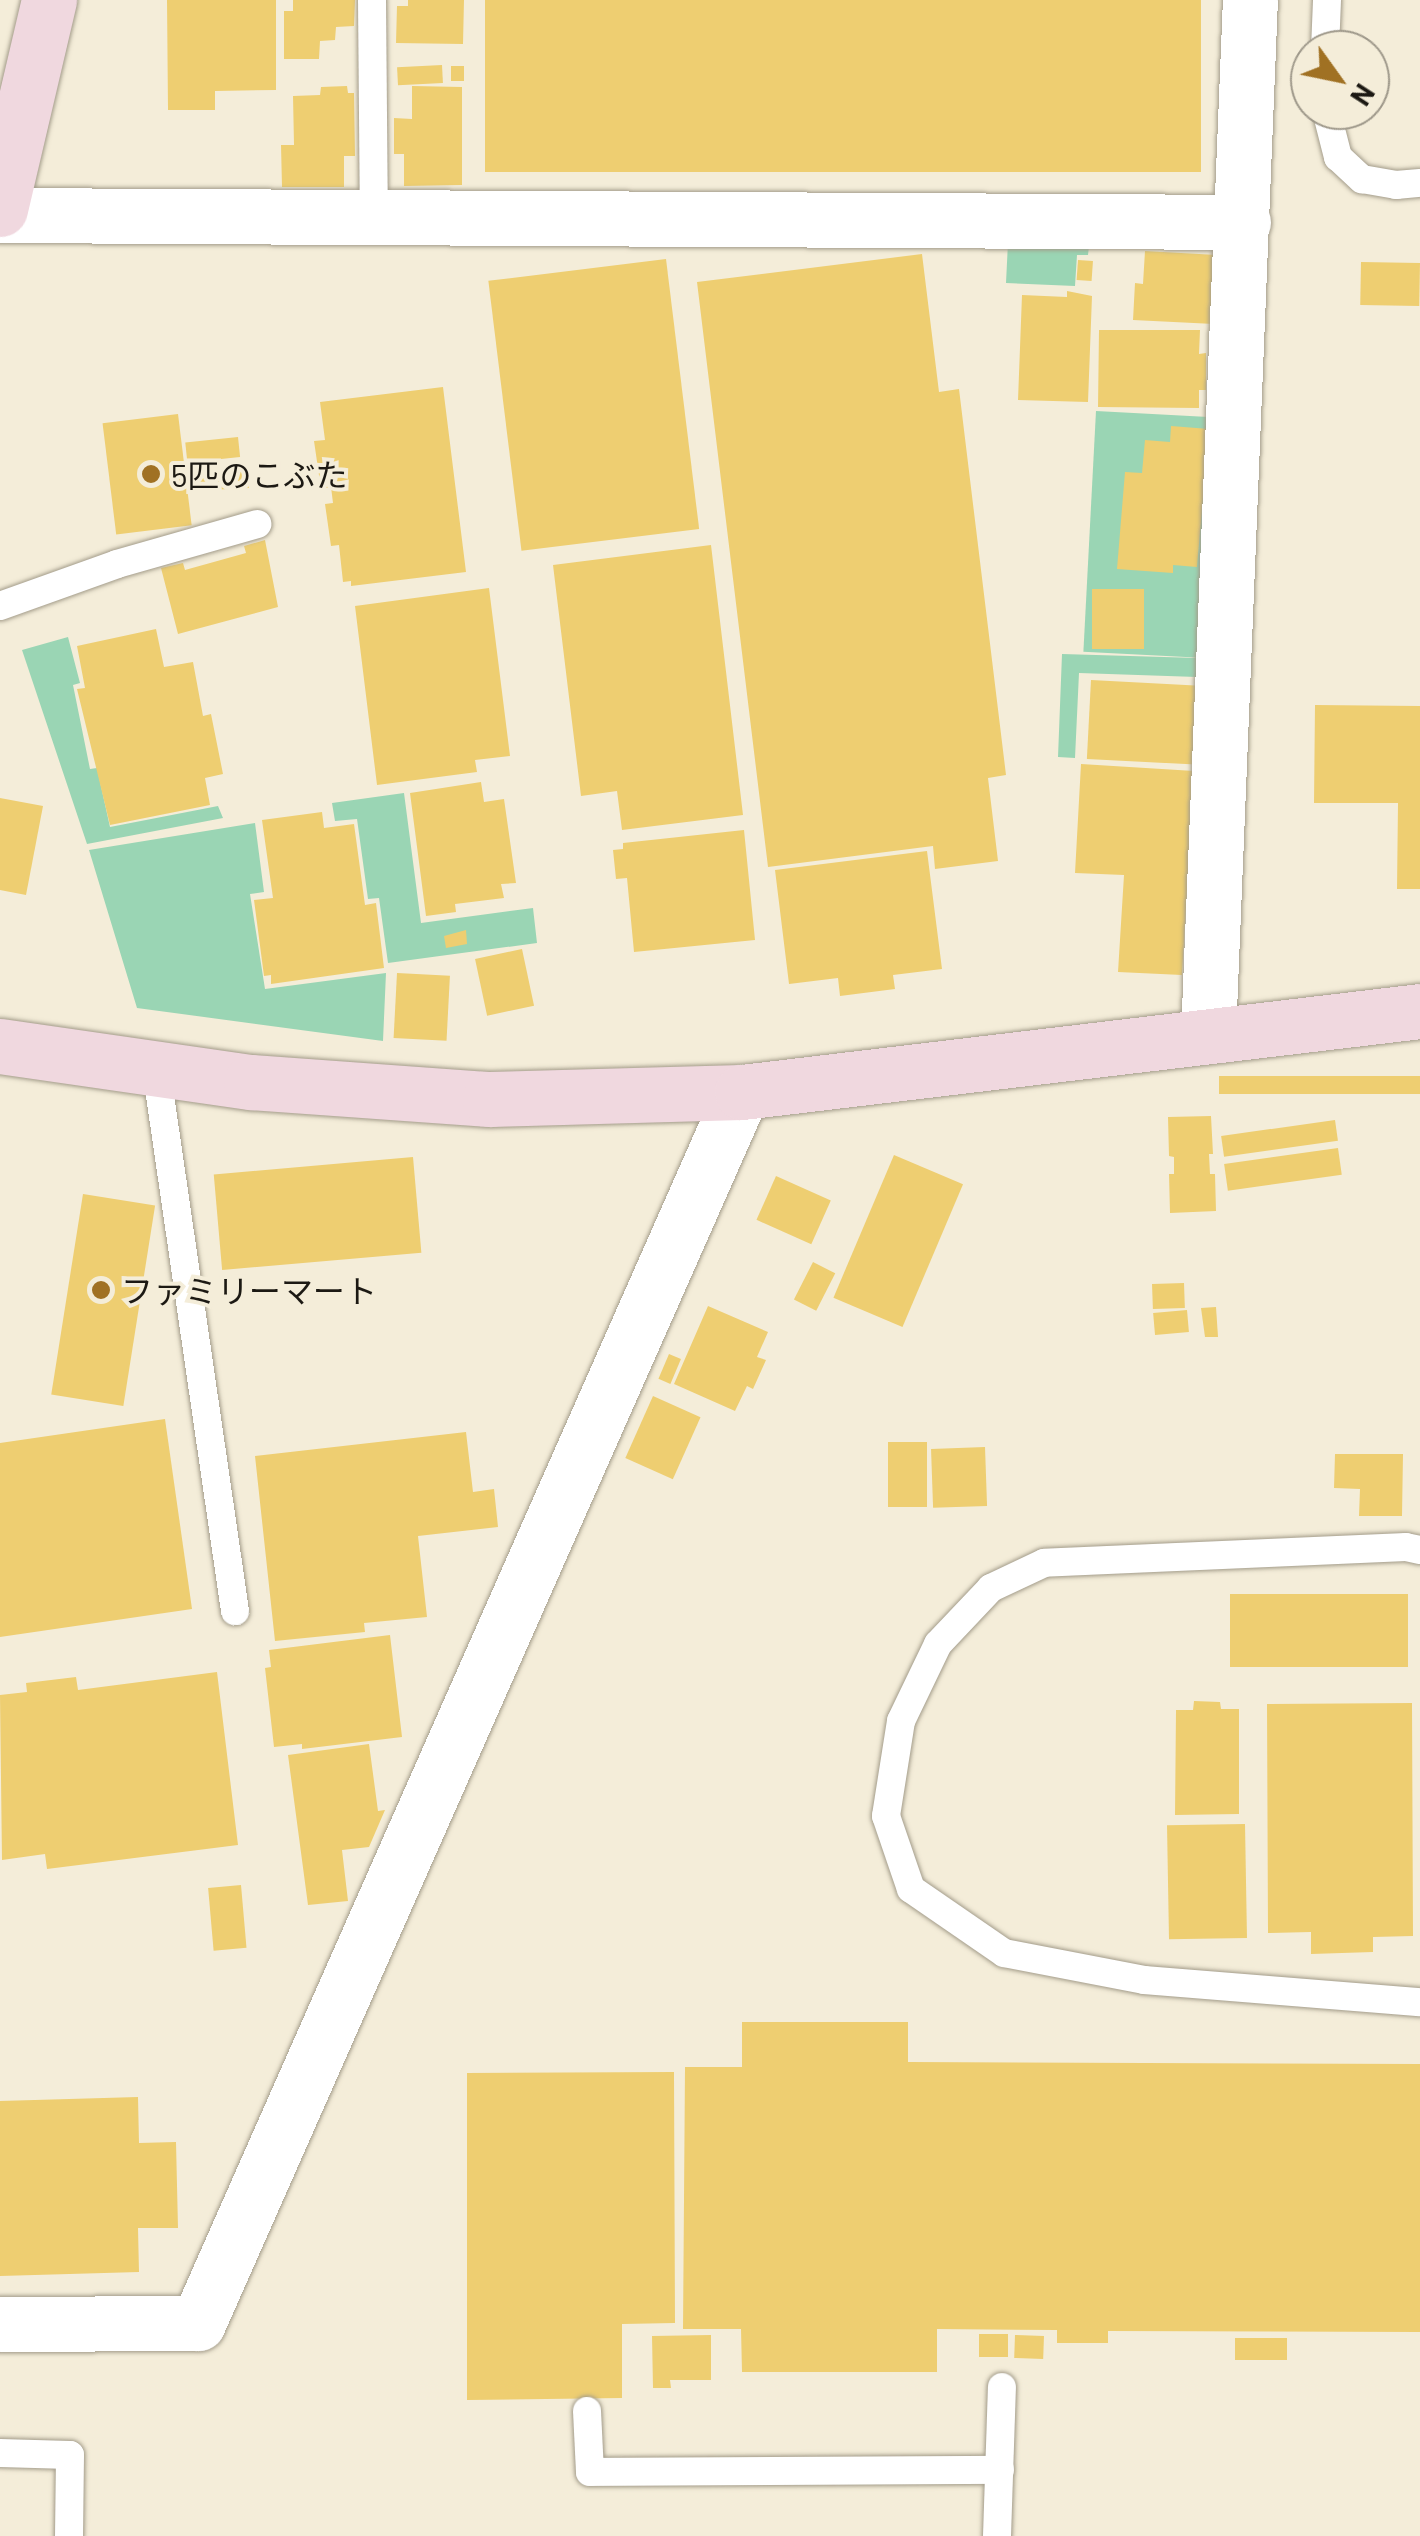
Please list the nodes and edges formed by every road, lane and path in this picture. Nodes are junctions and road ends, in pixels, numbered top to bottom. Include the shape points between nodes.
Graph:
1 (48, 0) edge
2 (372, 0) edge
3 (1250, 0) edge
4 (1327, 0) edge
5 (1326, 30) edge
6 (1331, 130) edge
7 (1420, 183) edge
8 (0, 212) edge
9 (374, 217) junction
10 (1244, 222) junction
11 (257, 524) dead end
12 (0, 606) edge
13 (1420, 1011) edge
14 (1208, 1035) junction
15 (0, 1046) edge
16 (156, 1068) junction
17 (742, 1092) junction
18 (1420, 1550) edge
19 (234, 1611) dead end
20 (1420, 2002) edge
21 (0, 2324) edge
22 (1002, 2387) dead end
23 (587, 2410) dead end
24 (0, 2453) edge
25 (1000, 2470) junction
26 (69, 2536) edge
27 (997, 2536) edge

1 - 8 street
2 - 9 lane
3 - 10 street
4 - 5 lane
6 - 7 lane via 1338,157 1362,178 1396,186
8 - 9 street
9 - 10 street
10 - 14 street
11 - 12 lane
13 - 14 street
14 - 17 street
15 - 16 street
16 - 17 street via 250,1082 490,1098
16 - 19 lane
17 - 21 street via 198,2323
18 - 20 lane via 1044,1563 991,1588 938,1644 900,1721 886,1816 911,1889 1004,1953 1144,1980
22 - 25 lane
23 - 25 lane via 590,2472
24 - 26 lane via 70,2455
25 - 27 lane

